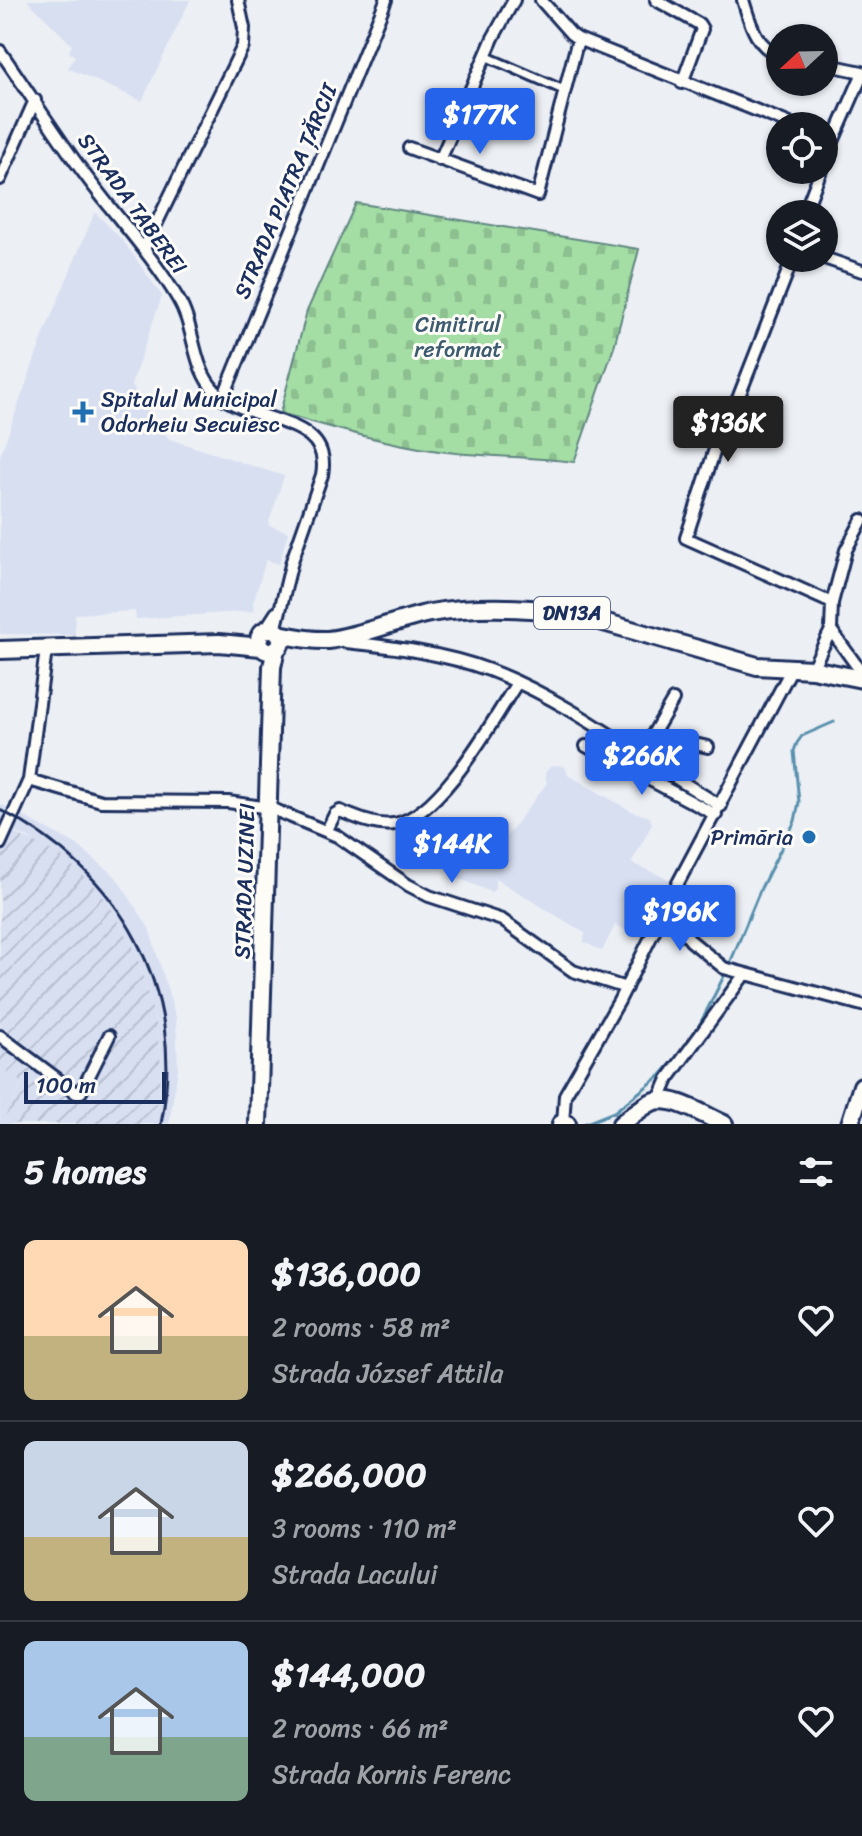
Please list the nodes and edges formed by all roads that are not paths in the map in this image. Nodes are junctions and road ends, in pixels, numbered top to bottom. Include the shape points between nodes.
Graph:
1 (238, 0) edge
2 (386, 0) edge
3 (514, 0) edge
4 (541, 0) edge
5 (656, 0) edge
6 (743, 0) edge
7 (578, 39) junction
8 (766, 48) edge
9 (0, 51) edge
10 (485, 56) junction
11 (838, 67) edge
12 (862, 73) edge
13 (682, 83) junction
14 (566, 91) junction
15 (35, 100) junction
16 (766, 115) edge
17 (838, 119) edge
18 (409, 148) dead end
19 (440, 160) junction
20 (0, 179) edge
21 (144, 249) junction
22 (838, 263) edge
23 (862, 271) edge
24 (788, 272) edge
25 (223, 398) junction
26 (862, 520) edge
27 (832, 603) junction
28 (387, 625) junction
29 (831, 630) junction
30 (270, 640) junction
31 (328, 640) junction
32 (386, 646) junction
33 (0, 650) edge
34 (46, 650) junction
35 (792, 668) junction
36 (812, 669) junction
37 (862, 673) edge
38 (862, 679) edge
39 (517, 683) junction
40 (673, 700) dead end
41 (586, 746) dead end
42 (708, 747) dead end
43 (640, 756) junction
44 (651, 763) junction
45 (29, 780) junction
46 (270, 808) junction
47 (718, 810) junction
48 (327, 830) junction
49 (0, 844) edge
50 (665, 908) junction
51 (744, 975) junction
52 (626, 988) junction
53 (862, 1005) edge
54 (0, 1036) edge
55 (109, 1036) dead end
56 (862, 1086) edge
57 (652, 1103) junction
58 (258, 1124) edge
59 (564, 1124) edge
60 (621, 1124) edge
61 (724, 1124) edge
62 (850, 1124) edge

1 - 21 street via 243,46
2 - 25 street, STRADA PIATRA ȚĂRCII
3 - 10 street
4 - 7 street
5 - 13 street via 702,29
6 - 8 street
7 - 13 street
7 - 14 street
9 - 15 street, STRADA TABEREI
10 - 14 street
10 - 19 street
11 - 12 street
12 - 17 street
13 - 16 street
14 - 19 street via 538,195
15 - 20 street
15 - 21 street, STRADA TABEREI
18 - 19 street
21 - 25 street, STRADA TABEREI via 181,303 204,374
22 - 23 street
24 - 27 street via 716,446 686,538
25 - 30 street via 308,433 324,454
26 - 27 street via 846,550
27 - 29 street
28 - 31 main road, DN13A
28 - 32 street
28 - 35 main road, DN13A via 456,610 551,610 748,664
29 - 36 street
29 - 37 street
30 - 31 main road, DN13A
30 - 34 main road, DN13A
30 - 46 main road, STRADA UZINEI
31 - 32 street
32 - 39 street via 462,661
33 - 34 main road, DN13A
34 - 45 street
35 - 36 main road, DN13A
35 - 47 street
36 - 38 main road, DN13A
39 - 43 street via 583,717
39 - 48 street via 466,761 426,807 393,824 340,811
40 - 43 street
41 - 47 street via 636,775
42 - 44 street via 673,739
43 - 44 street
44 - 47 street
45 - 46 street via 101,801 228,802
45 - 49 street
46 - 48 street
46 - 58 main road, STRADA UZINEI
47 - 50 street
48 - 52 street via 429,896 493,916 573,971
50 - 51 street via 691,941
50 - 52 street
51 - 53 street
51 - 57 street
52 - 59 street via 565,1095
54 - 55 street via 76,1093
56 - 62 main road
57 - 60 main road
57 - 61 main road via 670,1101

